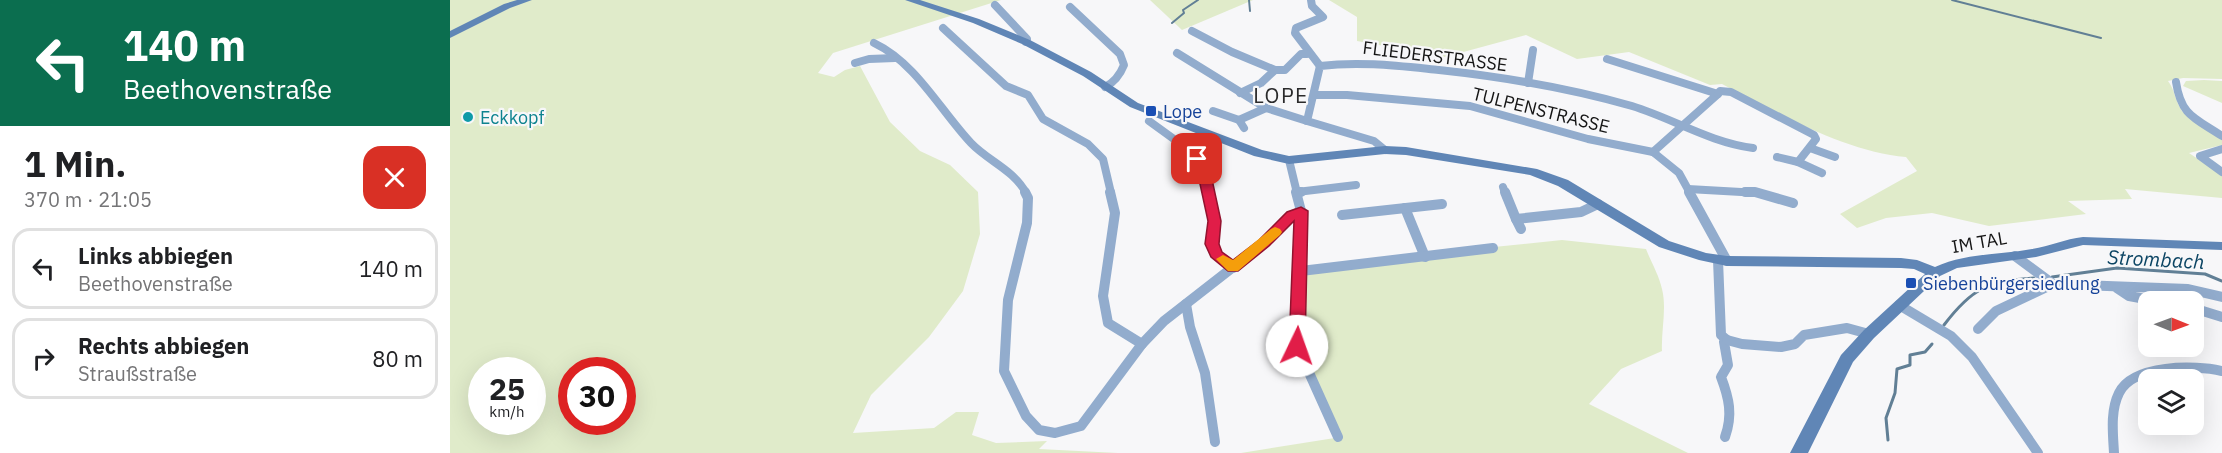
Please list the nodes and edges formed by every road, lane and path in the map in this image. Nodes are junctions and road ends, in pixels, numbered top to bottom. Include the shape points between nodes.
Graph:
1 (527, 0) edge
2 (910, 0) edge
3 (1311, 0) edge
4 (995, 5) dead end
5 (1070, 7) dead end
6 (943, 28) dead end
7 (1192, 31) dead end
8 (450, 35) edge
9 (1026, 42) junction
10 (874, 43) dead end
11 (1533, 50) dead end
12 (1177, 52) dead end
13 (1307, 54) junction
14 (895, 58) junction
15 (1607, 59) dead end
16 (855, 63) dead end
17 (1320, 66) junction
18 (1275, 70) junction
19 (2176, 82) dead end
20 (1528, 83) junction
21 (1105, 87) junction
22 (1240, 93) junction
23 (1314, 94) junction
24 (1718, 94) junction
25 (1266, 108) junction
26 (1212, 111) dead end
27 (1239, 120) junction
28 (1149, 121) dead end
29 (1307, 121) junction
30 (1681, 126) junction
31 (1244, 128) dead end
32 (2222, 136) edge
33 (1753, 148) dead end
34 (1810, 148) junction
35 (2222, 149) edge
36 (1385, 150) junction
37 (1653, 152) junction
38 (1777, 157) dead end
39 (1835, 157) dead end
40 (1289, 160) junction
41 (1798, 162) junction
42 (2222, 172) edge
43 (1822, 173) dead end
44 (1356, 185) dead end
45 (1503, 188) dead end
46 (1688, 189) junction
47 (1297, 192) junction
48 (1792, 203) dead end
49 (1442, 204) dead end
50 (1598, 204) junction
51 (1405, 208) junction
52 (1301, 211) junction
53 (1342, 215) dead end
54 (1516, 219) junction
55 (1521, 229) dead end
56 (2222, 246) edge
57 (1492, 248) dead end
58 (2014, 256) junction
59 (1425, 257) junction
60 (1723, 261) junction
61 (1233, 267) junction
62 (1301, 271) junction
63 (1935, 273) junction
64 (2053, 284) junction
65 (2117, 288) junction
66 (2222, 297) edge
67 (2138, 298) edge
68 (1186, 304) junction
69 (1899, 305) junction
70 (2204, 311) edge
71 (2222, 317) edge
72 (1978, 329) dead end
73 (1869, 334) junction
74 (1727, 340) junction
75 (1142, 344) junction
76 (2222, 370) edge
77 (1338, 437) dead end
78 (1725, 437) dead end
79 (1215, 442) dead end
80 (1799, 453) edge
81 (2038, 453) edge
82 (2114, 453) edge

1 - 8 street
2 - 9 street
3 - 13 street via 1323,17 1296,28 1295,33
4 - 9 street via 1028,39
5 - 21 street via 1120,54 1124,65 1120,74
6 - 75 street via 1006,86 1028,95 1043,119 1088,144 1103,159 1115,213 1103,296 1108,324
7 - 18 street
9 - 21 street
10 - 14 street
11 - 20 street
12 - 22 street
13 - 17 street
13 - 18 street via 1301,54 1285,69
14 - 16 street
14 - 75 street via 931,92 972,144 1020,182 1028,198 1022,252 1008,300 1004,350 1004,371 1026,416 1039,430 1054,433 1082,426
15 - 24 street
17 - 20 street, FLIEDERSTRASSE via 1349,62 1473,73
17 - 23 street via 1313,82
18 - 22 street via 1261,83
19 - 32 street via 2179,101 2187,112
20 - 30 street, FLIEDERSTRASSE via 1582,92 1663,116
21 - 40 street via 1134,105 1257,153
22 - 25 street
23 - 29 street
23 - 37 street, TULPENSTRASSE via 1470,106 1588,139
24 - 30 street
24 - 34 street via 1731,92 1808,131 1816,139
25 - 27 street
25 - 29 street
26 - 27 street
27 - 31 street
28 - 61 street via 1189,150 1204,170 1215,221 1212,244 1216,254
29 - 36 street via 1374,141
30 - 33 street, FLIEDERSTRASSE via 1732,146
30 - 37 street
34 - 39 street
34 - 41 street
35 - 42 street via 2200,156
36 - 40 street
36 - 50 street via 1546,175
37 - 46 street via 1679,173
38 - 41 street
40 - 47 street
41 - 43 street
44 - 47 street
45 - 54 street
46 - 48 street via 1755,192
46 - 60 street
47 - 52 street
49 - 51 street
50 - 54 street via 1581,212
50 - 60 street via 1664,244
51 - 53 street
51 - 59 street
52 - 61 street
52 - 62 street
54 - 55 street
56 - 58 street, IM TAL via 2083,241
57 - 59 street
58 - 63 street, IM TAL via 1954,264
58 - 64 street
59 - 62 street
60 - 63 street via 1901,263
60 - 74 street via 1721,334
61 - 68 street
62 - 77 street via 1297,346
63 - 69 street, IM TAL
64 - 65 street
64 - 72 street via 1996,311
65 - 66 street via 2188,289
65 - 67 street
68 - 75 street
68 - 79 street via 1205,373
69 - 73 street, IM TAL
69 - 81 street via 1952,336 1972,357
70 - 71 street
73 - 74 street via 1847,328 1804,335 1795,344 1781,346
73 - 80 street, IM TAL via 1847,359
74 - 78 street via 1724,342 1728,365 1721,377 1731,403 1731,422
76 - 82 street via 2178,365 2129,382 2120,391 2114,408

